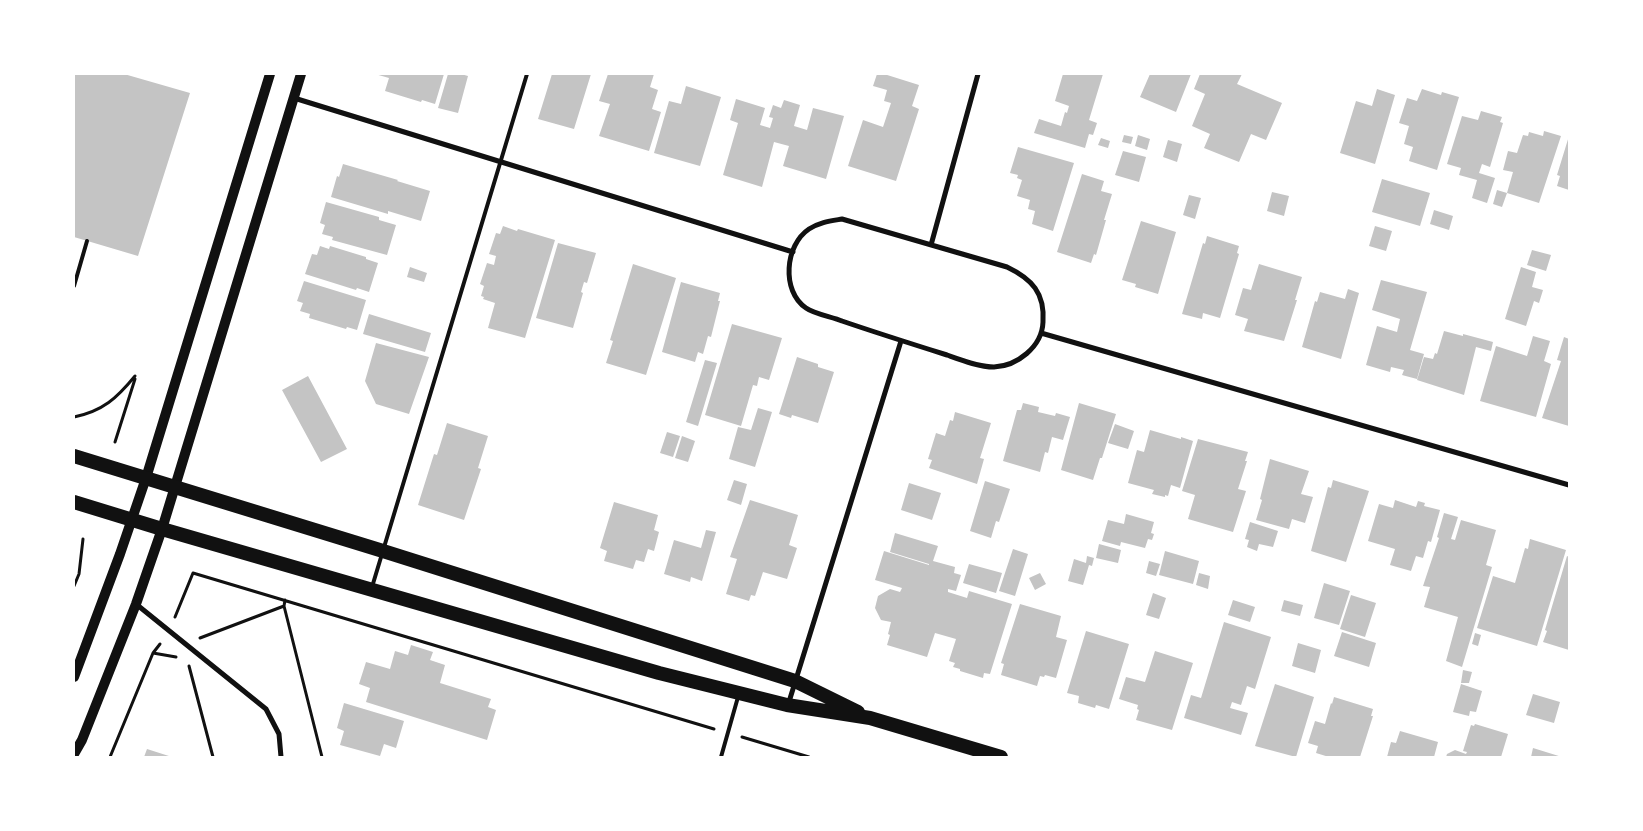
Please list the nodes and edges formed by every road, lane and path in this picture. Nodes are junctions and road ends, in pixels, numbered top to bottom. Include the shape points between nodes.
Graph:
1 (270, 74) edge
2 (301, 74) edge
3 (527, 74) edge
4 (978, 74) edge
5 (294, 98) junction
6 (500, 161) junction
7 (87, 241) dead end
8 (931, 245) junction
9 (793, 252) junction
10 (74, 286) edge
11 (1041, 332) junction
12 (901, 341) junction
13 (74, 418) edge
14 (116, 442) dead end
15 (74, 456) edge
16 (146, 478) junction
17 (1569, 485) edge
18 (176, 488) junction
19 (74, 502) edge
20 (132, 520) junction
21 (162, 529) junction
22 (83, 539) dead end
23 (383, 551) junction
24 (74, 586) edge
25 (371, 589) junction
26 (285, 600) junction
27 (136, 604) junction
28 (284, 606) junction
29 (169, 632) junction
30 (186, 644) junction
31 (153, 653) junction
32 (178, 657) dead end
33 (186, 659) dead end
34 (74, 677) edge
35 (795, 681) junction
36 (738, 694) junction
37 (787, 706) junction
38 (659, 712) dead end
39 (870, 718) junction
40 (74, 754) edge
41 (110, 757) edge
42 (213, 757) edge
43 (281, 757) edge
44 (322, 757) edge
45 (721, 757) edge
46 (1001, 757) edge

1 - 16 main road
2 - 5 main road
3 - 6 lane
4 - 8 street
5 - 6 street
5 - 18 main road
6 - 9 street
6 - 23 lane
7 - 10 lane
8 - 9 street via 842,219 824,221 808,230 796,242
8 - 11 street via 1007,267 1023,275 1035,288 1042,304 1044,324
9 - 12 street via 789,261 789,279 795,295 806,308
11 - 12 street via 1026,355 1011,364 994,367
11 - 17 street
12 - 35 street
13 - 14 path via 100,409 119,396 135,376
15 - 16 highway
16 - 18 highway
16 - 20 main road
18 - 21 main road
18 - 23 highway
19 - 20 highway
20 - 21 highway
20 - 34 main road
21 - 25 highway
21 - 27 main road
22 - 24 path via 79,574
23 - 25 lane
23 - 35 highway
25 - 36 highway
26 - 28 path
26 - 29 path via 193,573
26 - 38 path
27 - 29 street
27 - 40 main road
28 - 30 path
28 - 44 path
29 - 30 street
29 - 31 path
30 - 43 street via 266,709 279,734
31 - 32 path
31 - 41 path
33 - 42 path
35 - 37 street
35 - 39 highway
36 - 37 highway
36 - 45 lane
37 - 39 highway
39 - 46 highway

